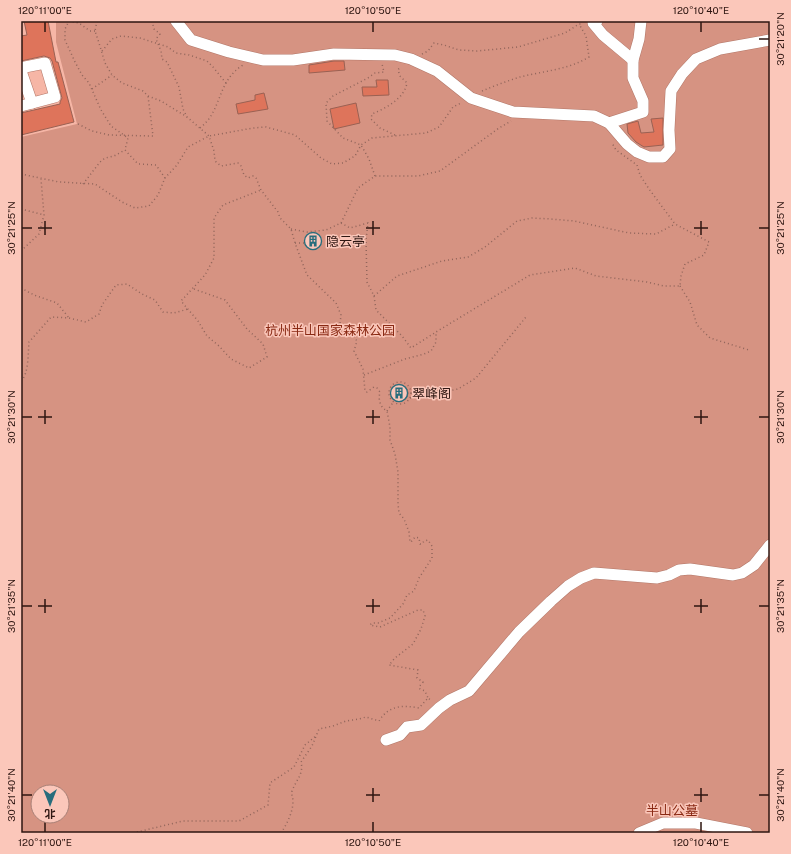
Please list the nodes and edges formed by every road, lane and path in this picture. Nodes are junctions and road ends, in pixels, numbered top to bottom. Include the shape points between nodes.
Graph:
1 (97, 21) edge
2 (152, 21) edge
3 (176, 21) edge
4 (641, 21) edge
5 (595, 22) edge
6 (579, 24) junction
7 (95, 31) junction
8 (770, 40) edge
9 (159, 45) junction
10 (102, 51) junction
11 (379, 55) junction
12 (257, 58) junction
13 (412, 59) junction
14 (633, 60) junction
15 (21, 71) edge
16 (112, 75) junction
17 (226, 83) junction
18 (92, 89) junction
19 (148, 96) junction
20 (471, 98) junction
21 (32, 103) junction
22 (21, 106) edge
23 (187, 117) junction
24 (512, 121) dead end
25 (609, 123) junction
26 (78, 124) dead end
27 (200, 129) junction
28 (123, 134) junction
29 (209, 136) junction
30 (397, 136) junction
31 (612, 141) dead end
32 (361, 145) junction
33 (125, 150) junction
34 (21, 174) edge
35 (375, 176) junction
36 (165, 178) junction
37 (41, 179) junction
38 (83, 184) junction
39 (261, 190) junction
40 (21, 209) edge
41 (44, 215) junction
42 (341, 223) junction
43 (675, 224) junction
44 (291, 229) junction
45 (295, 243) junction
46 (308, 243) dead end
47 (21, 251) edge
48 (680, 286) junction
49 (21, 288) edge
50 (194, 289) junction
51 (374, 296) junction
52 (188, 309) junction
53 (526, 317) dead end
54 (69, 318) junction
55 (436, 332) junction
56 (749, 350) dead end
57 (364, 375) junction
58 (21, 381) edge
59 (410, 398) junction
60 (394, 401) junction
61 (387, 411) junction
62 (770, 545) edge
63 (428, 698) junction
64 (439, 708) junction
65 (316, 735) junction
66 (386, 740) dead end
67 (726, 831) edge
68 (133, 833) edge
69 (281, 833) edge
70 (639, 833) edge
71 (747, 833) edge

1 - 7 path
2 - 9 path via 154,29 160,34 156,39
3 - 12 street via 191,40
4 - 14 street
5 - 6 path
5 - 14 street via 603,35
6 - 13 path via 565,33 518,47 477,51 460,50 434,43 428,51
6 - 20 path via 586,36 589,57 581,62 520,77 479,92
7 - 10 path
7 - 18 path via 69,21 65,29 65,40 82,75
8 - 25 street via 720,49 696,59 682,74 671,91 670,149 663,157 649,157 637,152
9 - 10 path via 140,38 121,36 112,40
9 - 17 path via 168,47 176,54 207,61
9 - 23 path via 162,59 167,62 178,87
10 - 16 path
11 - 12 street via 334,54 293,60
11 - 13 street
11 - 32 path via 384,72 375,72 333,96 326,103 326,121 343,138
12 - 17 path via 241,66
13 - 20 street via 437,71
13 - 30 path via 402,64 398,70 407,83 406,90 397,99 372,114 371,119 380,128
14 - 25 street via 633,78 643,101 643,112
15 - 21 street
15 - 21 street via 25,67 45,63 54,97
16 - 18 path
16 - 19 path
17 - 27 path via 216,108
18 - 28 path via 111,126
19 - 23 path
19 - 28 path via 153,136
20 - 25 street via 513,112 594,116
20 - 30 path via 454,107 439,127 426,133
21 - 22 street
23 - 27 path
24 - 35 path via 440,171 418,176
26 - 28 path via 109,135
27 - 29 path
28 - 33 path via 128,138
29 - 32 path via 266,127 295,135 321,158 332,164 343,163 355,156
29 - 36 path via 188,147
29 - 39 path via 215,161 221,166 238,163 244,175 256,178
30 - 32 path via 372,138
31 - 43 path via 616,150 637,165 640,176
32 - 35 path
33 - 36 path via 138,164 156,165
33 - 38 path via 100,162
34 - 37 path
35 - 42 path via 358,188
36 - 38 path via 158,195 149,206 135,208 95,184
37 - 38 path
37 - 41 path
39 - 44 path via 280,218
39 - 50 path via 223,205 214,218 214,258
40 - 41 path
41 - 47 path via 39,234
42 - 44 path via 326,230 307,232
42 - 51 path via 350,228 368,222 367,282
43 - 48 path via 709,242 704,254 685,264
43 - 51 path via 656,234 629,233 574,221 532,218 517,221 485,247 468,257 442,261 397,276
44 - 45 path
45 - 46 path
45 - 57 path via 307,275 336,304 341,315 341,332 352,334 357,341 354,351
48 - 55 path via 596,276 575,268 530,275
48 - 56 path via 690,302 697,325 710,338
49 - 54 path via 58,303
50 - 52 path via 181,301
50 - 52 path via 225,300 247,329 263,344 267,358 249,368 231,359 207,336
51 - 55 path via 376,310 411,348
52 - 54 path via 174,313 163,312 155,300 127,284 116,285 99,314 86,322
53 - 59 path via 476,378 458,389 431,391
54 - 58 path via 51,317 29,342 28,359
55 - 57 path via 436,342 431,351
57 - 61 path via 365,391 377,388 380,392 379,399
59 - 60 path via 401,404
59 - 60 path via 409,387 403,383 396,383 390,390 390,397
60 - 61 path
61 - 63 path via 390,440 398,472 399,513 409,532 410,542 415,537 419,538 420,544 428,540 432,546 432,558 414,591 406,595 404,604 390,618 370,625 380,627 423,610 425,616 413,644 389,665 418,670 417,678 423,682 419,687 425,691
62 - 64 street via 754,565 742,573 733,575 690,569 657,578 594,574 581,578 556,596 519,632 469,691
63 - 64 path
63 - 65 path via 419,708 394,708 379,721 366,717 346,721 320,728
64 - 66 street via 421,725 407,727 400,735
65 - 68 path via 305,745 294,767 270,783 268,805 239,821 183,821
65 - 69 path via 301,762 303,769 292,794 293,801 287,824
67 - 70 street via 696,823 663,823
67 - 71 street

